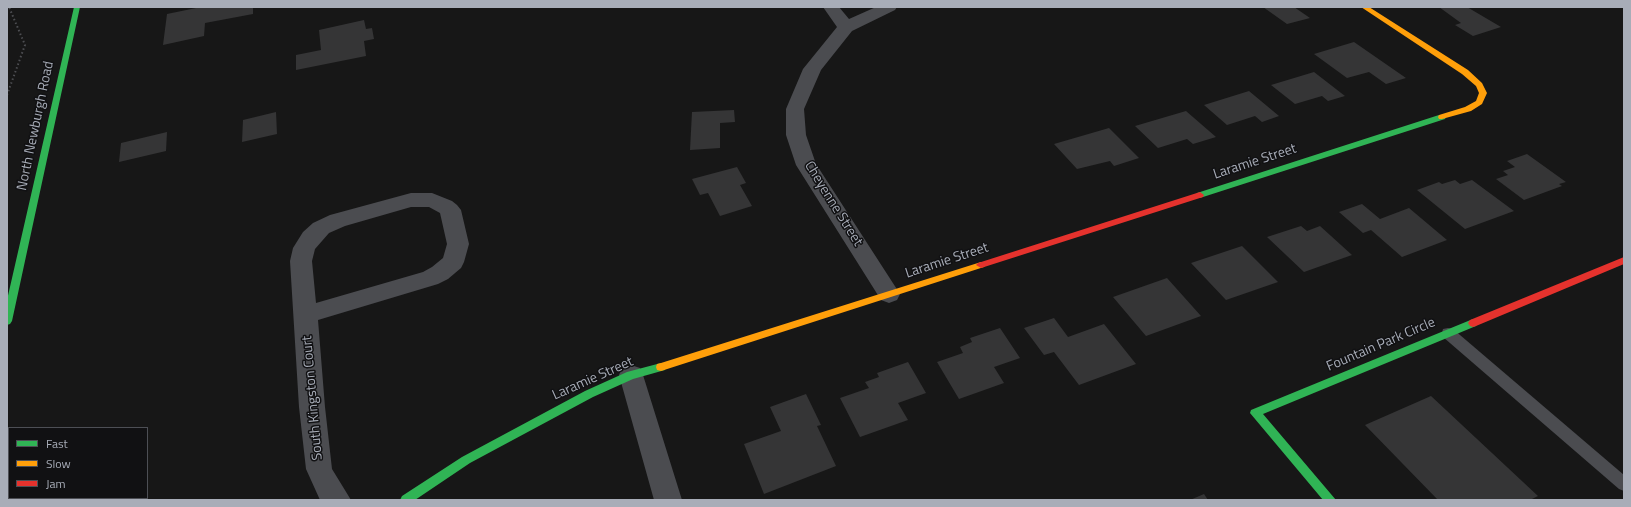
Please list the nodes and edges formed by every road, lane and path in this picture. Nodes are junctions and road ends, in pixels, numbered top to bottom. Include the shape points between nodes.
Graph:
1 (9, 7) edge
2 (77, 7) edge
3 (831, 7) edge
4 (889, 7) edge
5 (1364, 7) edge
6 (846, 27) junction
7 (7, 95) edge
8 (1624, 260) edge
9 (889, 294) junction
10 (306, 315) junction
11 (7, 321) edge
12 (1448, 333) junction
13 (631, 375) junction
14 (1624, 484) edge
15 (337, 500) edge
16 (406, 500) edge
17 (668, 500) edge
18 (1330, 500) edge

1 - 7 path via 25,44
2 - 11 street, North Newburgh Road
3 - 6 street
4 - 6 street
5 - 9 street, Laramie Street via 1465,72 1479,85 1483,93 1479,102 1468,109
6 - 9 street, Cheyenne Street via 812,69 795,109 796,135 806,165
8 - 12 street, Fountain Park Circle
9 - 13 street, Laramie Street
10 - 10 street, South Kingston Court via 301,261 304,248 321,228 338,220 411,200 432,200 450,210 458,244 453,262 440,273
10 - 15 street, South Kingston Court via 319,469 329,491
12 - 14 lane
12 - 18 street, Fountain Park Circle via 1255,413
13 - 16 street, Laramie Street via 589,394 466,460
13 - 17 street

